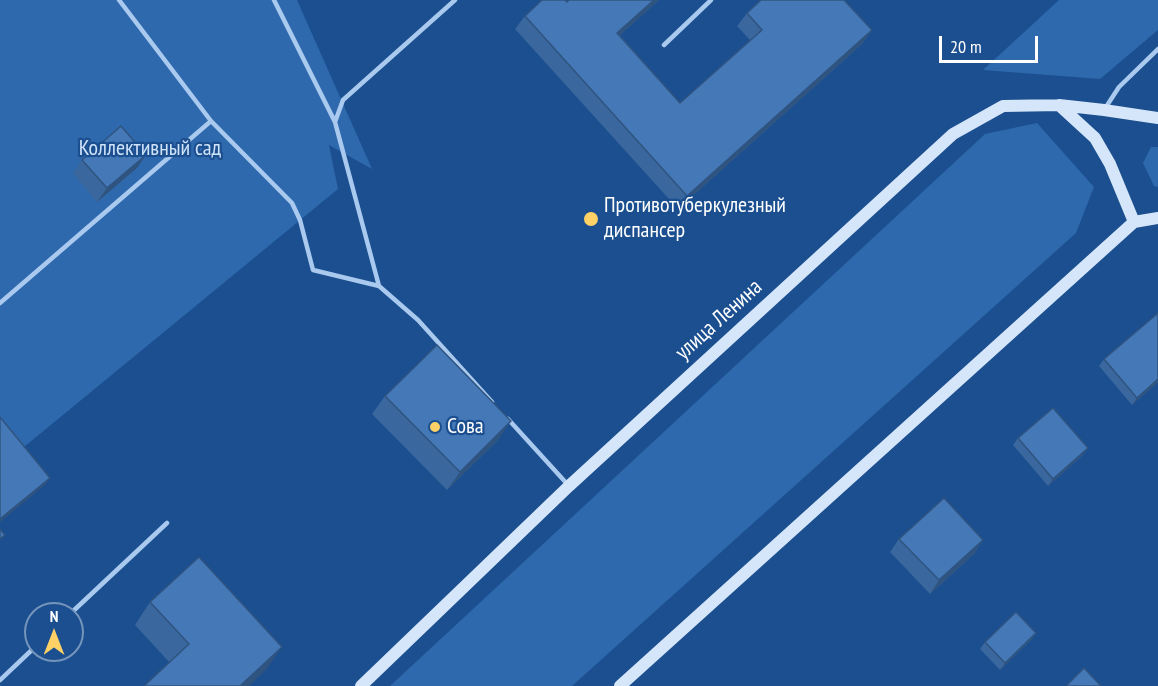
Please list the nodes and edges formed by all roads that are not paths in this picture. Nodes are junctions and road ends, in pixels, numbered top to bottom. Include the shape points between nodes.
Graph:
1 (119, 0) edge
2 (274, 0) edge
3 (455, 0) edge
4 (711, 0) edge
5 (664, 45) dead end
6 (1158, 49) edge
7 (1059, 105) junction
8 (1104, 110) junction
9 (1158, 118) edge
10 (211, 121) junction
11 (335, 122) junction
12 (1158, 218) edge
13 (1134, 222) junction
14 (379, 286) junction
15 (0, 303) edge
16 (496, 406) edge
17 (504, 415) edge
18 (569, 486) junction
19 (167, 523) dead end
20 (83, 602) edge
21 (24, 657) edge
22 (0, 680) edge
23 (361, 686) edge
24 (620, 686) edge

1 - 10 lane
2 - 11 lane
3 - 11 lane via 343,100
4 - 5 lane
6 - 8 lane via 1119,87
7 - 8 main road, улица Ленина
7 - 13 main road via 1095,138
7 - 18 main road, улица Ленина via 1003,106 953,135
8 - 9 main road, улица Ленина
10 - 14 lane via 292,203 313,270
10 - 15 lane
11 - 14 lane
12 - 13 main road
13 - 24 main road
14 - 16 lane via 418,320
17 - 18 lane
18 - 23 main road, улица Ленина
19 - 20 lane
21 - 22 lane

